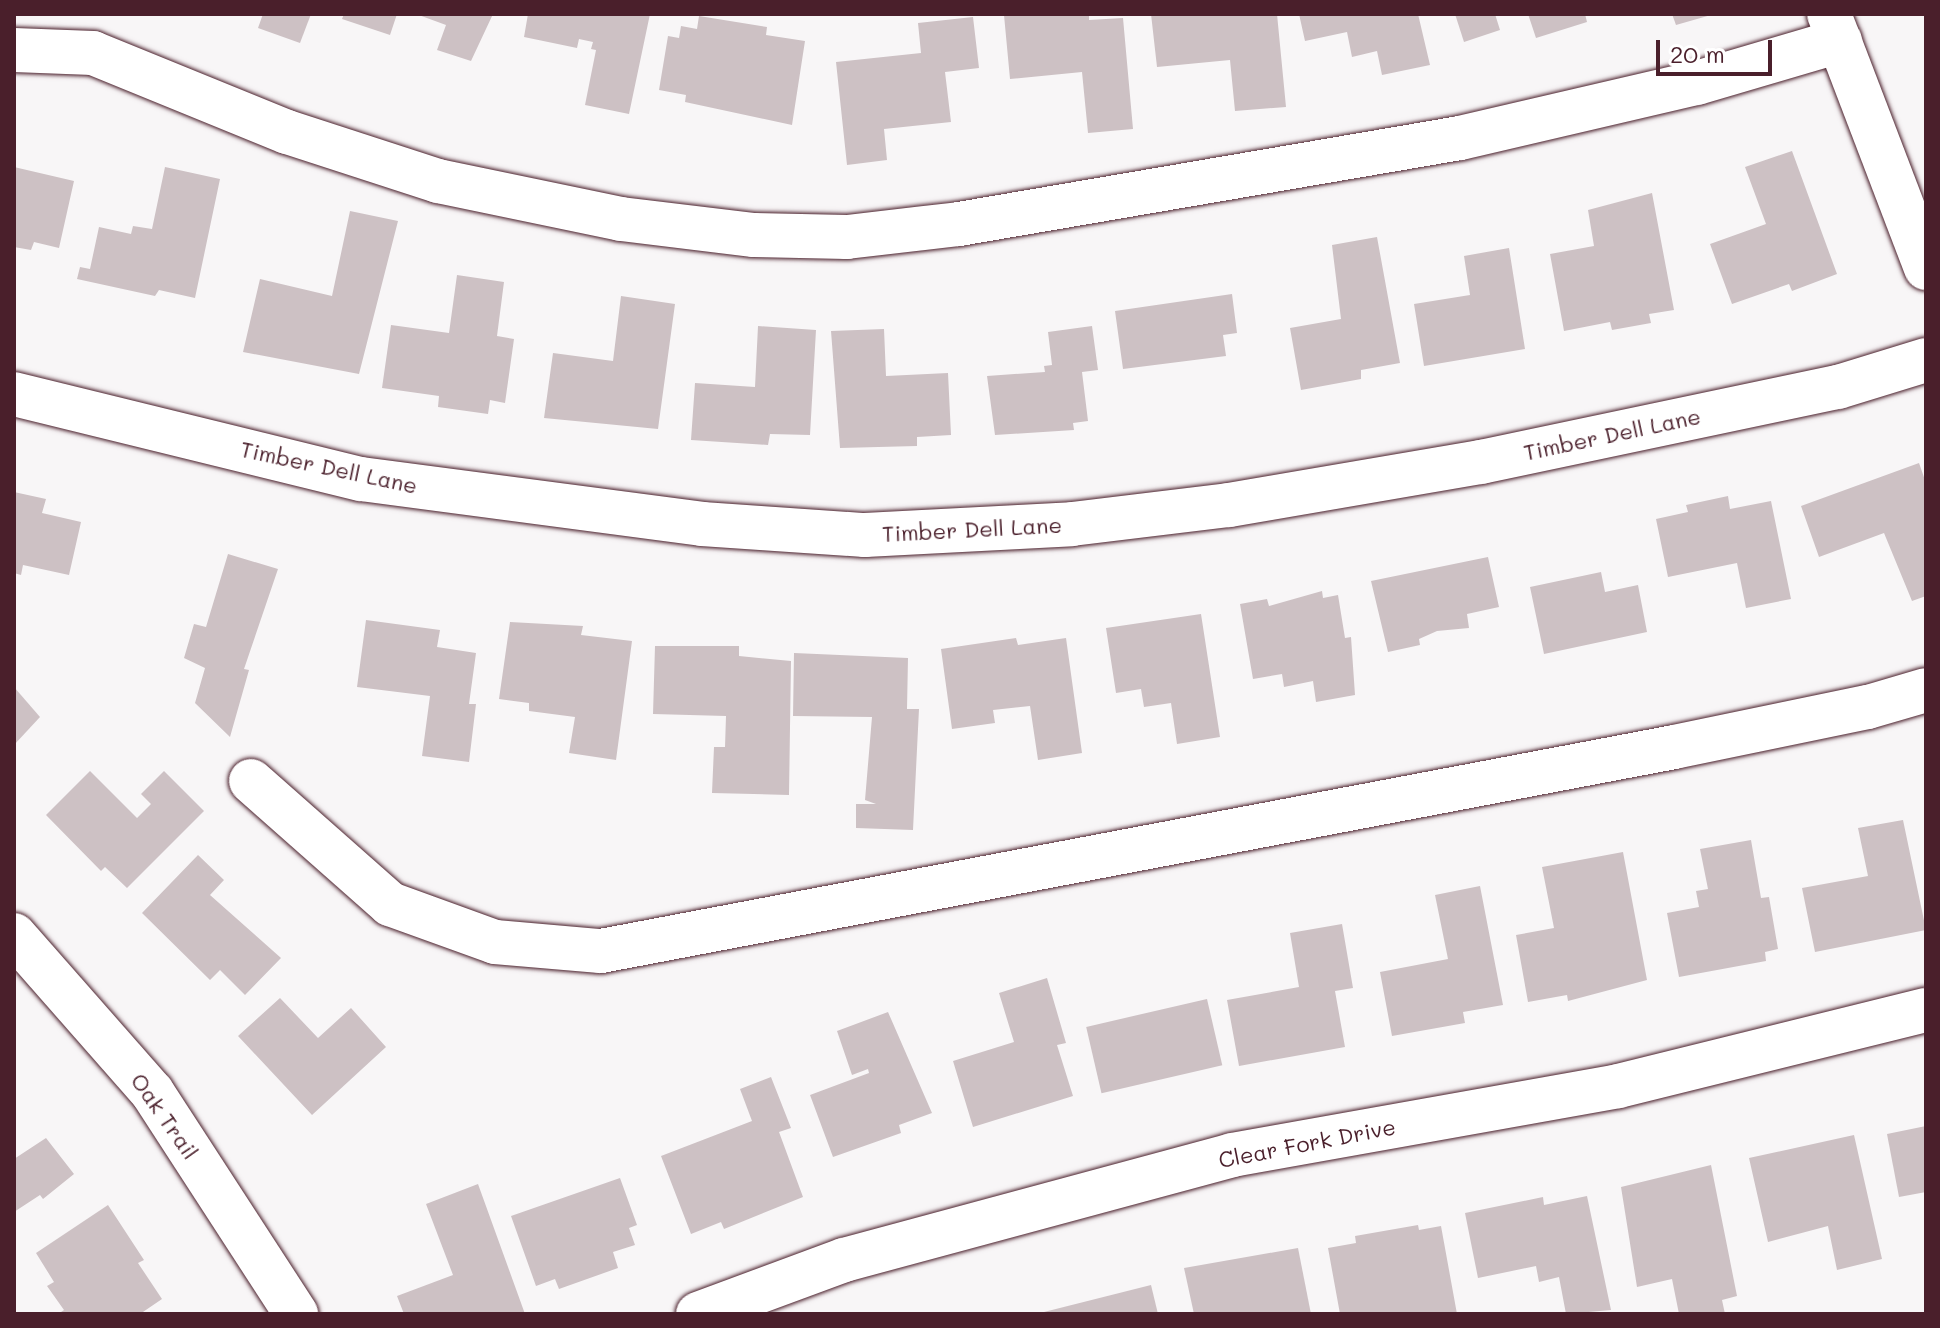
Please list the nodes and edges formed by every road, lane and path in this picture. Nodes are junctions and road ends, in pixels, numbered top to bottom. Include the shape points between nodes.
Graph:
1 (1835, 27) edge
2 (14, 50) edge
3 (1926, 268) edge
4 (1926, 360) edge
5 (14, 394) edge
6 (1926, 690) edge
7 (251, 781) dead end
8 (14, 935) edge
9 (1926, 1010) edge
10 (296, 1314) edge
11 (698, 1314) edge

1 - 2 street via 1697,83 1460,138 959,224 847,237 754,235 621,219 438,181 287,132 93,53
1 - 3 street
4 - 5 street, Timber Dell Lane via 1838,387 1512,455 1229,505 1072,524 865,535 702,524 361,479
6 - 7 street via 1688,744 601,951 495,942 390,904
8 - 10 street, Oak Trail via 152,1092
9 - 11 street, Clear Fork Drive via 1618,1086 1232,1155 844,1260

